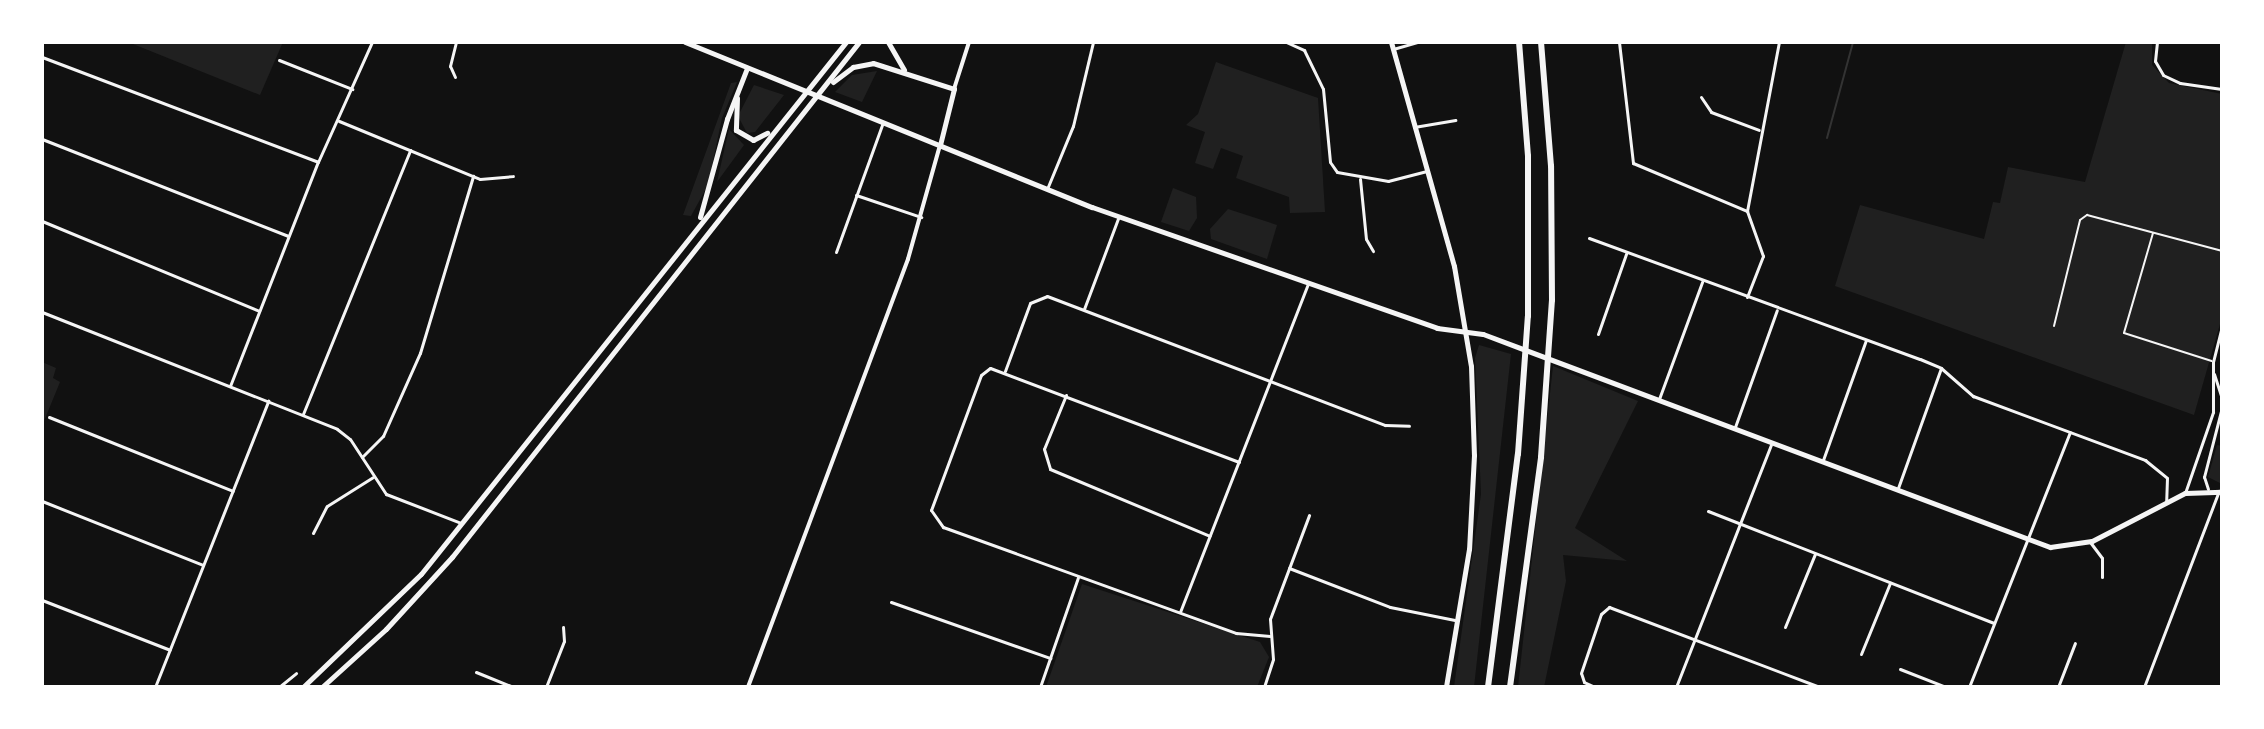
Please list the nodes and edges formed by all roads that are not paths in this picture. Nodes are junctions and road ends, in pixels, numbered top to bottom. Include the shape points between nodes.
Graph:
1 (372, 42) edge
2 (456, 42) edge
3 (685, 42) edge
4 (846, 42) edge
5 (859, 42) edge
6 (888, 42) edge
7 (969, 42) edge
8 (1093, 42) edge
9 (1286, 42) edge
10 (1418, 42) edge
11 (1519, 42) edge
12 (1541, 42) edge
13 (1619, 42) edge
14 (1779, 42) edge
15 (2157, 42) edge
16 (1392, 45) edge
17 (42, 57) edge
18 (279, 60) dead end
19 (747, 68) junction
20 (905, 71) junction
21 (455, 77) dead end
22 (352, 89) junction
23 (739, 89) junction
24 (954, 89) junction
25 (2222, 89) edge
26 (822, 91) junction
27 (1701, 97) dead end
28 (1455, 120) dead end
29 (339, 121) junction
30 (780, 121) junction
31 (883, 122) junction
32 (1414, 127) junction
33 (1759, 130) junction
34 (42, 139) edge
35 (940, 145) junction
36 (410, 150) junction
37 (318, 162) junction
38 (1427, 171) junction
39 (473, 176) junction
40 (513, 176) dead end
41 (1360, 179) junction
42 (1047, 189) junction
43 (856, 195) junction
44 (1747, 211) junction
45 (1119, 216) junction
46 (922, 217) junction
47 (42, 221) edge
48 (696, 225) junction
49 (2154, 232) junction
50 (288, 236) junction
51 (1589, 238) dead end
52 (1373, 251) dead end
53 (2222, 251) edge
54 (836, 252) dead end
55 (1627, 253) junction
56 (1703, 281) junction
57 (1308, 284) junction
58 (1747, 297) junction
59 (1777, 308) junction
60 (1084, 309) junction
61 (259, 311) junction
62 (42, 312) edge
63 (2054, 326) dead end
64 (2222, 327) edge
65 (1468, 333) junction
66 (1598, 334) dead end
67 (1866, 340) junction
68 (2213, 364) junction
69 (1941, 368) junction
70 (1005, 371) junction
71 (1270, 381) junction
72 (230, 387) junction
73 (1066, 395) junction
74 (1659, 399) junction
75 (2222, 399) edge
76 (268, 401) junction
77 (2222, 407) edge
78 (303, 415) junction
79 (49, 417) dead end
80 (2211, 419) junction
81 (2220, 422) edge
82 (1409, 426) dead end
83 (1735, 427) junction
84 (2070, 432) junction
85 (1773, 441) junction
86 (362, 457) junction
87 (1823, 460) junction
88 (1239, 462) junction
89 (373, 477) junction
90 (1898, 488) junction
91 (2208, 489) junction
92 (233, 491) junction
93 (2220, 491) edge
94 (2185, 493) junction
95 (42, 501) edge
96 (2166, 501) junction
97 (1708, 511) dead end
98 (1309, 515) dead end
99 (462, 524) junction
100 (1740, 524) junction
101 (313, 533) dead end
102 (1210, 536) junction
103 (2027, 540) junction
104 (2090, 542) junction
105 (1815, 554) junction
106 (203, 565) junction
107 (1289, 568) junction
108 (1079, 575) junction
109 (2102, 577) dead end
110 (1890, 583) junction
111 (42, 600) edge
112 (891, 602) dead end
113 (1180, 612) junction
114 (1459, 621) junction
115 (1994, 623) junction
116 (563, 627) dead end
117 (1785, 627) dead end
118 (1270, 636) junction
119 (1695, 639) junction
120 (2075, 643) dead end
121 (170, 650) junction
122 (1861, 654) dead end
123 (1050, 658) junction
124 (1900, 669) dead end
125 (476, 672) dead end
126 (296, 673) dead end
127 (155, 687) edge
128 (279, 687) edge
129 (303, 687) edge
130 (322, 687) edge
131 (513, 687) edge
132 (546, 687) edge
133 (748, 687) edge
134 (1040, 687) edge
135 (1264, 687) edge
136 (1446, 687) edge
137 (1488, 687) edge
138 (1510, 687) edge
139 (1595, 687) edge
140 (1676, 687) edge
141 (1820, 687) edge
142 (1946, 687) edge
143 (1969, 687) edge
144 (2058, 687) edge
145 (2144, 687) edge

1 - 22 street
2 - 21 street via 450,66
3 - 19 main road
4 - 30 main road
5 - 26 main road
6 - 20 main road
7 - 24 street
8 - 42 street via 1073,126
9 - 41 street via 1304,50 1323,89 1332,166 1341,175
10 - 16 street
11 - 137 highway via 1528,156 1528,316 1518,454
12 - 138 highway via 1551,166 1552,300 1541,457
13 - 44 street via 1633,163
14 - 33 street
15 - 25 street via 2155,61 2163,75
16 - 32 main road
17 - 37 street
18 - 22 street
19 - 23 main road
19 - 31 main road
20 - 24 main road
20 - 26 main road via 859,65
22 - 29 street
23 - 30 main road via 734,125 741,136 758,139
23 - 48 main road
24 - 35 main road
26 - 130 main road via 452,557 386,629
27 - 33 street via 1711,112
28 - 32 street
29 - 36 street
29 - 37 street
30 - 48 main road
31 - 35 main road
31 - 43 street
32 - 38 main road
33 - 44 street
34 - 50 street
35 - 42 main road
35 - 46 street
36 - 39 street
36 - 78 street
37 - 50 street
38 - 41 street via 1388,181
38 - 65 main road
39 - 40 street via 487,181
39 - 86 street via 420,353 383,436
41 - 52 street via 1366,239
42 - 45 main road
43 - 46 street
43 - 54 street
44 - 58 street via 1764,247
45 - 57 main road
45 - 60 street
46 - 133 street
47 - 61 street
48 - 99 main road
49 - 53 lane
49 - 63 lane via 2082,217
49 - 68 lane via 2124,333
50 - 61 street
51 - 55 street
55 - 56 street
55 - 66 street
56 - 58 street
56 - 74 street
57 - 65 main road via 1437,328
57 - 71 street
58 - 59 street
59 - 67 street
59 - 83 street
60 - 70 street via 1035,297
60 - 71 street
61 - 72 street
62 - 72 street
64 - 68 street
65 - 74 main road
65 - 114 main road via 1474,455
67 - 69 street
67 - 87 street
68 - 75 street
68 - 80 street
69 - 84 street via 1973,396
69 - 90 street
70 - 73 street
70 - 108 street via 990,368 981,375 931,510 943,527
71 - 82 street via 1385,425
71 - 88 street
72 - 76 street
73 - 88 street
73 - 102 street via 1044,449 1050,469
74 - 83 main road
76 - 78 street
76 - 92 street
77 - 81 street
78 - 86 street via 344,433
79 - 92 street
80 - 81 lane
80 - 94 street
81 - 91 street via 2204,477
83 - 85 main road
84 - 96 street via 2153,464 2167,478
84 - 103 street
85 - 87 main road
85 - 100 street
86 - 89 street
87 - 90 main road
88 - 102 street
89 - 99 street via 398,501
89 - 101 street via 327,506
90 - 103 main road
91 - 93 main road
91 - 94 main road
92 - 106 street
93 - 145 street
94 - 96 main road
95 - 106 street
96 - 104 main road
97 - 100 street
98 - 107 street
99 - 129 main road via 381,615
100 - 105 street
100 - 119 street
102 - 113 street
103 - 104 main road via 2059,547
103 - 115 street
104 - 109 street via 2102,558
105 - 110 street
105 - 117 street
106 - 121 street
107 - 114 street via 1390,607
107 - 118 street via 1270,619
108 - 113 street
108 - 123 street
110 - 115 street
110 - 122 street
111 - 121 street
112 - 123 street
113 - 118 street via 1236,633
114 - 136 main road
115 - 143 street
116 - 132 street via 564,641
118 - 135 street via 1273,659
119 - 139 street via 1615,608 1604,609 1581,673 1584,682
119 - 140 street
119 - 141 street
120 - 144 street
121 - 127 street
123 - 134 street
124 - 142 street
125 - 131 street
126 - 128 street

